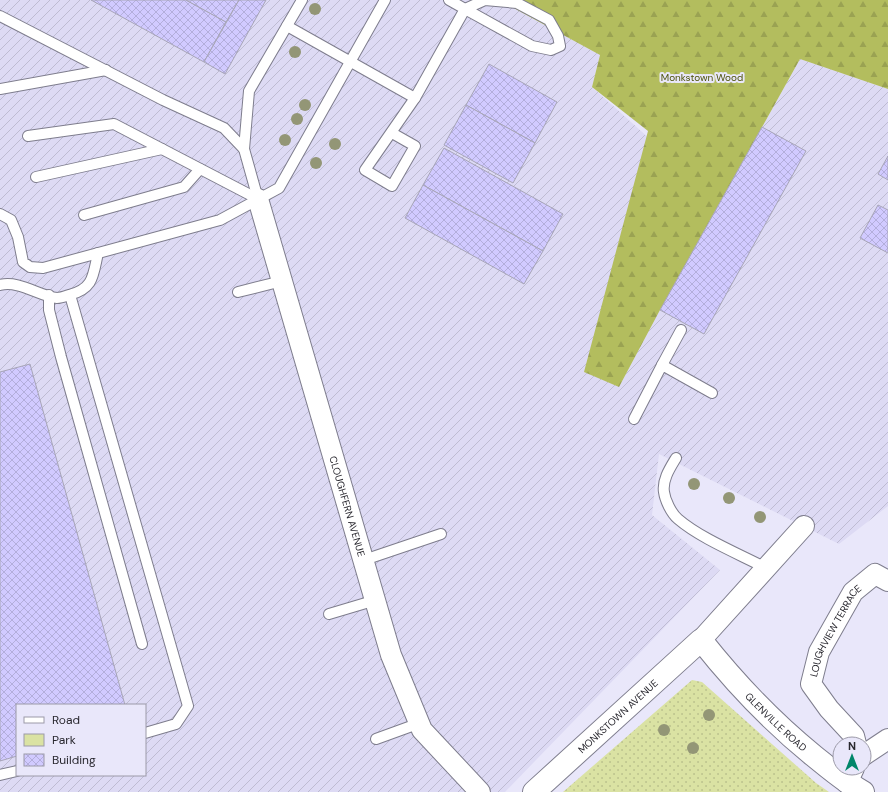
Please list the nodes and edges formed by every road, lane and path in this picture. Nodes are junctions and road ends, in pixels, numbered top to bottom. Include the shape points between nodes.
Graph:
1 (302, 0) edge
2 (385, 0) edge
3 (449, 0) edge
4 (465, 8) junction
5 (0, 16) edge
6 (287, 26) junction
7 (350, 63) junction
8 (106, 70) junction
9 (0, 89) edge
10 (415, 98) junction
11 (392, 133) junction
12 (28, 136) dead end
13 (162, 149) junction
14 (244, 149) junction
15 (200, 169) junction
16 (36, 177) dead end
17 (258, 199) junction
18 (0, 214) edge
19 (84, 215) dead end
20 (98, 253) junction
21 (282, 281) junction
22 (0, 285) edge
23 (238, 292) dead end
24 (49, 295) junction
25 (70, 295) junction
26 (681, 330) dead end
27 (662, 365) junction
28 (712, 393) dead end
29 (634, 419) dead end
30 (676, 458) dead end
31 (804, 526) dead end
32 (441, 534) dead end
33 (364, 560) junction
34 (766, 568) junction
35 (888, 581) edge
36 (376, 600) junction
37 (329, 614) dead end
38 (701, 640) junction
39 (142, 644) dead end
40 (420, 723) junction
41 (146, 733) edge
42 (854, 736) edge
43 (376, 739) dead end
44 (888, 739) edge
45 (872, 750) edge
46 (16, 770) edge
47 (0, 776) edge
48 (855, 781) edge
49 (480, 792) edge
50 (534, 792) edge

1 - 6 lane
2 - 7 lane
3 - 4 lane
4 - 4 lane via 485,0 517,3 549,20 558,36 560,46 551,50 532,46
4 - 10 lane
5 - 8 lane
6 - 7 lane
6 - 14 lane via 249,91
7 - 10 lane
7 - 17 lane via 279,188
8 - 9 lane
8 - 14 lane via 224,128
10 - 11 lane
11 - 11 lane via 365,170 392,186 415,146
12 - 13 lane via 114,124
13 - 15 lane
13 - 16 lane
14 - 17 lane
15 - 17 lane
15 - 19 lane via 184,187
17 - 20 lane via 220,220
17 - 21 street, CLOUGHFERN AVENUE
18 - 20 lane via 11,220 18,237 23,262 30,267 43,268
20 - 25 lane via 91,281 84,290
21 - 23 lane
21 - 33 street, CLOUGHFERN AVENUE
22 - 24 lane via 24,287
24 - 25 lane via 58,298
24 - 39 lane via 49,310 61,357
25 - 41 lane via 188,706 176,724
26 - 27 lane
27 - 28 lane
27 - 29 lane
30 - 34 lane via 665,478 664,491 677,518 699,533
31 - 34 street
32 - 33 lane
33 - 36 street, CLOUGHFERN AVENUE
34 - 38 street
35 - 42 street, LOUGHVIEW TERRACE via 875,574 853,592 819,652 811,684 829,710
36 - 37 lane
36 - 40 street, CLOUGHFERN AVENUE via 392,655
38 - 48 street, GLENVILLE ROAD via 729,676 786,733
38 - 50 street, MONKSTOWN AVENUE
40 - 43 lane
40 - 49 street, CLOUGHFERN AVENUE via 422,730
44 - 45 street
46 - 47 lane

